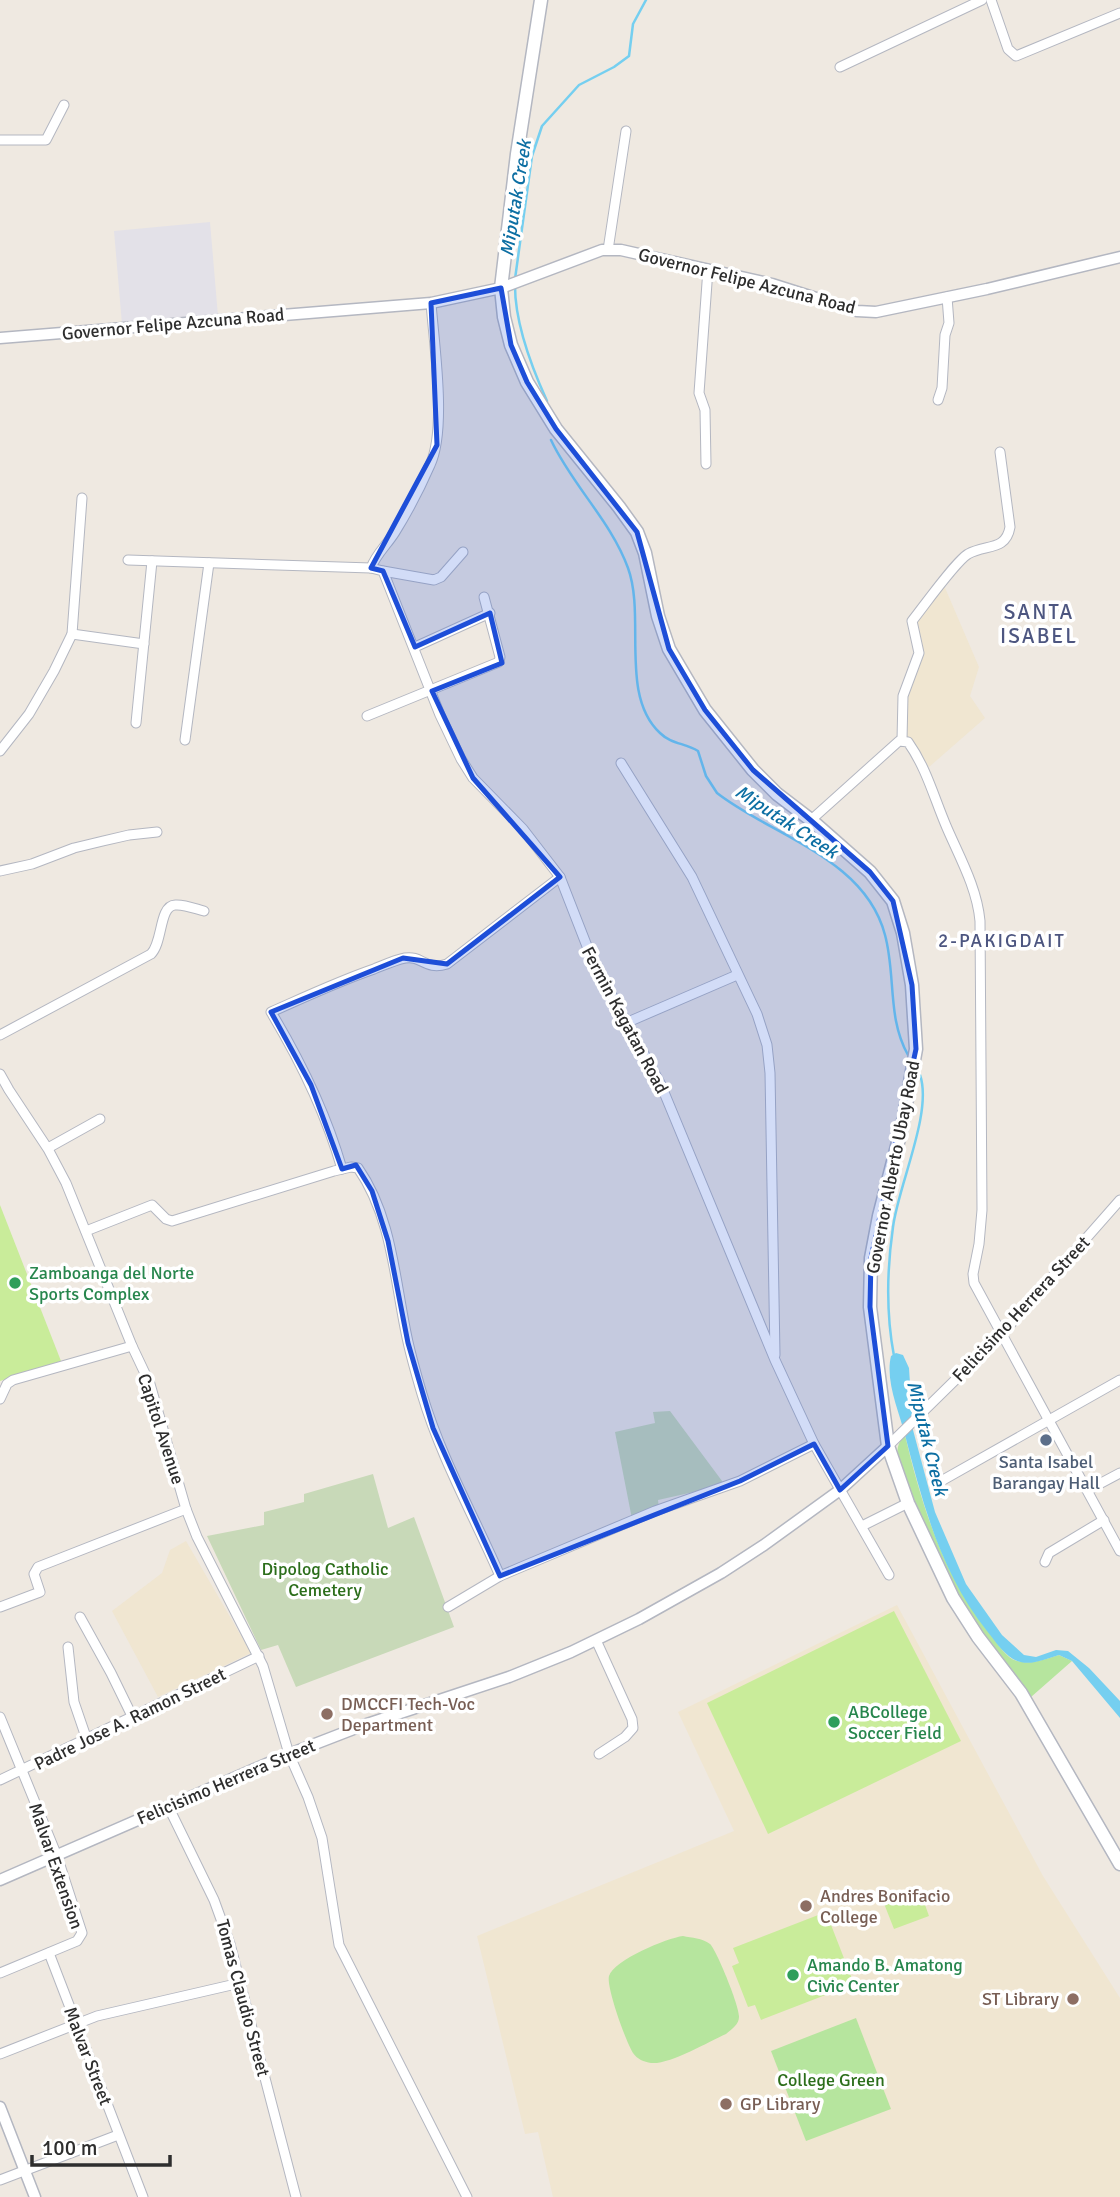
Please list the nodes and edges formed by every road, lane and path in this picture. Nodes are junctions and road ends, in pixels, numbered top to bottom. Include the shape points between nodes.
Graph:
1 (541, 0) edge
2 (982, 0) edge
3 (991, 0) edge
4 (1120, 13) edge
5 (840, 67) dead end
6 (64, 105) dead end
7 (626, 131) dead end
8 (0, 140) edge
9 (608, 250) junction
10 (1120, 257) edge
11 (708, 269) junction
12 (506, 286) junction
13 (947, 297) junction
14 (431, 303) junction
15 (0, 338) edge
16 (938, 400) dead end
17 (1000, 452) dead end
18 (706, 464) dead end
19 (82, 498) dead end
20 (463, 552) dead end
21 (128, 560) dead end
22 (152, 561) junction
23 (209, 563) junction
24 (371, 568) junction
25 (383, 571) junction
26 (484, 597) dead end
27 (490, 614) junction
28 (72, 634) junction
29 (144, 644) junction
30 (415, 647) junction
31 (432, 691) junction
32 (367, 716) dead end
33 (135, 723) dead end
34 (185, 740) dead end
35 (902, 740) junction
36 (0, 751) edge
37 (621, 763) dead end
38 (811, 820) junction
39 (157, 832) dead end
40 (0, 871) edge
41 (560, 877) junction
42 (204, 911) dead end
43 (737, 975) junction
44 (628, 1022) junction
45 (0, 1035) edge
46 (0, 1074) edge
47 (100, 1119) dead end
48 (48, 1148) junction
49 (342, 1169) junction
50 (1120, 1200) edge
51 (86, 1231) junction
52 (1001, 1335) junction
53 (132, 1346) junction
54 (775, 1360) junction
55 (1120, 1380) edge
56 (0, 1399) edge
57 (1050, 1420) junction
58 (814, 1444) junction
59 (888, 1445) junction
60 (1120, 1473) edge
61 (943, 1480) dead end
62 (840, 1490) junction
63 (1088, 1490) junction
64 (908, 1503) junction
65 (186, 1508) junction
66 (1104, 1520) junction
67 (862, 1526) junction
68 (1120, 1548) edge
69 (1045, 1562) dead end
70 (889, 1575) dead end
71 (500, 1576) junction
72 (0, 1607) edge
73 (448, 1607) dead end
74 (80, 1617) dead end
75 (596, 1640) junction
76 (68, 1647) dead end
77 (259, 1656) junction
78 (0, 1717) edge
79 (133, 1718) junction
80 (87, 1740) junction
81 (289, 1754) junction
82 (600, 1754) dead end
83 (21, 1772) junction
84 (0, 1780) edge
85 (169, 1806) junction
86 (57, 1856) junction
87 (1120, 1864) edge
88 (0, 1880) edge
89 (49, 1953) junction
90 (0, 1973) edge
91 (240, 1983) junction
92 (74, 2023) junction
93 (0, 2054) edge
94 (0, 2107) edge
95 (118, 2136) junction
96 (25, 2170) junction
97 (0, 2180) edge
98 (35, 2197) edge
99 (143, 2197) edge
100 (296, 2197) edge
101 (467, 2197) edge

1 - 12 main road, Governor Alberto Ubay Road via 517,153
2 - 5 street
3 - 4 street via 1008,49 1016,56
6 - 8 street via 46,140
7 - 9 street
9 - 11 street, Governor Felipe Azcuna Road
9 - 12 street, Governor Felipe Azcuna Road
10 - 13 street, Governor Felipe Azcuna Road
11 - 13 street, Governor Felipe Azcuna Road via 857,311 876,312
11 - 18 street via 699,393 705,410
12 - 14 street, Governor Felipe Azcuna Road
12 - 38 main road, Governor Alberto Ubay Road via 504,317 527,382 556,429 636,532 658,616 688,683 752,770
13 - 16 street via 949,323
14 - 15 street, Governor Felipe Azcuna Road
14 - 24 street via 437,445 394,534
17 - 35 street via 1008,536 963,557 912,621 919,653 903,696
19 - 28 street
20 - 25 street via 434,580
21 - 22 street
22 - 23 street
22 - 29 street
23 - 24 street
23 - 34 street
24 - 25 street
25 - 30 street, Fermin Kagatan Road
26 - 27 street
27 - 30 street
27 - 31 street via 499,662
28 - 29 street
28 - 36 street via 29,713
29 - 33 street
30 - 31 street, Fermin Kagatan Road
31 - 32 street
31 - 41 street, Fermin Kagatan Road via 473,778 523,829
35 - 38 street
35 - 52 street via 925,768 979,903 982,1210 973,1274
37 - 43 street via 692,877
38 - 59 main road, Governor Alberto Ubay Road via 876,878 893,901 912,985 913,1071 879,1216 870,1282
39 - 40 street via 103,841
41 - 44 street, Fermin Kagatan Road via 592,959
41 - 49 street via 447,964 427,966 415,958 403,958 271,1012 331,1129
42 - 45 street via 169,907 159,943 151,954
43 - 44 street
43 - 54 street via 757,1014 770,1073
44 - 54 street, Fermin Kagatan Road via 661,1084
46 - 48 street, Capitol Avenue
47 - 48 street
48 - 51 street, Capitol Avenue
49 - 51 street via 172,1221 152,1205
49 - 71 street via 358,1168 372,1191 433,1428
50 - 52 street, Felicisimo Herrera Street
51 - 53 street, Capitol Avenue
52 - 57 street
52 - 59 street, Felicisimo Herrera Street
53 - 56 street via 13,1380
53 - 65 street, Capitol Avenue via 155,1401
54 - 58 street, Fermin Kagatan Road
55 - 57 street
57 - 61 street
57 - 63 street
58 - 62 street, Fermin Kagatan Road
58 - 71 street via 740,1481
59 - 62 street, Felicisimo Herrera Street
59 - 64 main road, Governor Alberto Ubay Road
60 - 63 street
62 - 67 street, Fermin Kagatan Road
62 - 75 street, Felicisimo Herrera Street via 721,1573
63 - 66 street
64 - 67 street
64 - 87 main road, Governor Alberto Ubay Road via 953,1598 1021,1693
65 - 72 street via 38,1567 34,1574 40,1592
65 - 77 street, Capitol Avenue
66 - 68 street
66 - 69 street via 1049,1553
67 - 70 street, Fermin Kagatan Road
71 - 73 street
74 - 79 street
75 - 81 street, Felicisimo Herrera Street via 509,1677
75 - 82 street via 633,1728
76 - 80 street via 74,1702
77 - 79 street, Padre Jose A. Ramon Street
77 - 81 street, Capitol Avenue
78 - 83 street, Malvar Extension
79 - 80 street, Padre Jose A. Ramon Street
80 - 83 street, Padre Jose A. Ramon Street
81 - 85 street, Felicisimo Herrera Street
81 - 101 street, Capitol Avenue via 322,1838 339,1945
83 - 84 street, Padre Jose A. Ramon Street
83 - 86 street, Malvar Extension
85 - 86 street, Felicisimo Herrera Street
85 - 91 street, Tomas Claudio Street via 214,1900
86 - 88 street, Felicisimo Herrera Street
86 - 89 street, Malvar Extension via 81,1929 80,1938
89 - 90 street
89 - 92 street, Malvar Street
91 - 92 street
91 - 100 street, Tomas Claudio Street
92 - 93 street
92 - 95 street, Malvar Street
94 - 96 street
95 - 96 street
95 - 99 street, Malvar Street
96 - 97 street
96 - 98 street

